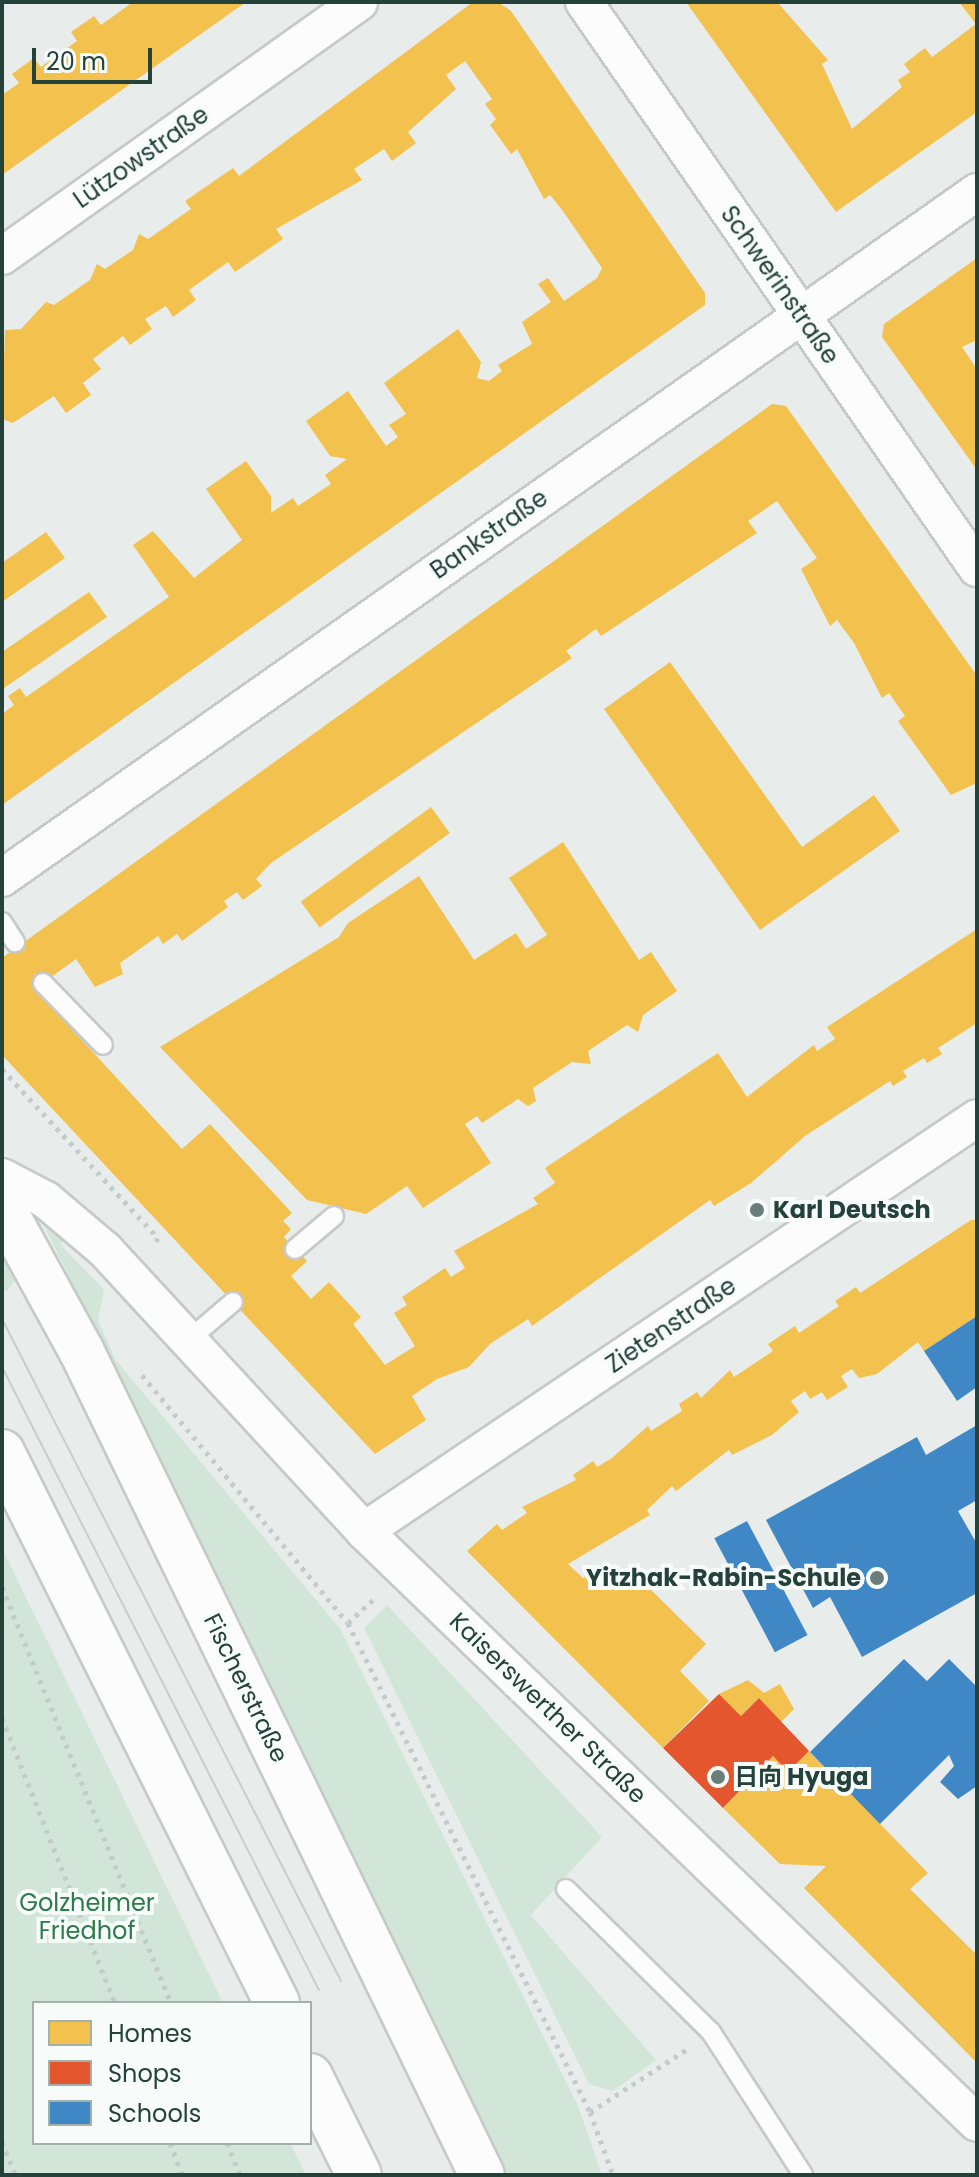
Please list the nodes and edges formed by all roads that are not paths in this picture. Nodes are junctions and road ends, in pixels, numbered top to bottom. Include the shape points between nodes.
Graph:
1 (359, 2) edge
2 (584, 2) edge
3 (977, 192) edge
4 (2, 256) edge
5 (799, 313) junction
6 (977, 568) edge
7 (2, 878) edge
8 (2, 922) edge
9 (15, 942) dead end
10 (43, 983) dead end
11 (103, 1045) dead end
12 (977, 1118) edge
13 (2, 1177) edge
14 (2, 1206) edge
15 (334, 1216) dead end
16 (295, 1249) dead end
17 (233, 1302) dead end
18 (185, 1343) junction
19 (2, 1452) edge
20 (364, 1531) junction
21 (566, 1889) dead end
22 (276, 2001) edge
23 (312, 2080) edge
24 (977, 2123) edge
25 (359, 2175) edge
26 (482, 2175) edge
27 (803, 2175) edge

1 - 4 street, Lützowstraße
2 - 5 street, Schwerinstraße
3 - 5 street, Bankstraße
5 - 6 street, Schwerinstraße
5 - 7 street, Bankstraße
8 - 9 lane
10 - 11 lane
12 - 20 street, Zietenstraße
13 - 18 street, Kaiserswerther Straße via 69,1217
14 - 26 main road, Fischerstraße via 81,1350
15 - 16 lane
17 - 18 lane
18 - 20 street, Kaiserswerther Straße
19 - 22 main road
20 - 24 street, Kaiserswerther Straße
21 - 27 lane via 711,2032
23 - 25 main road

